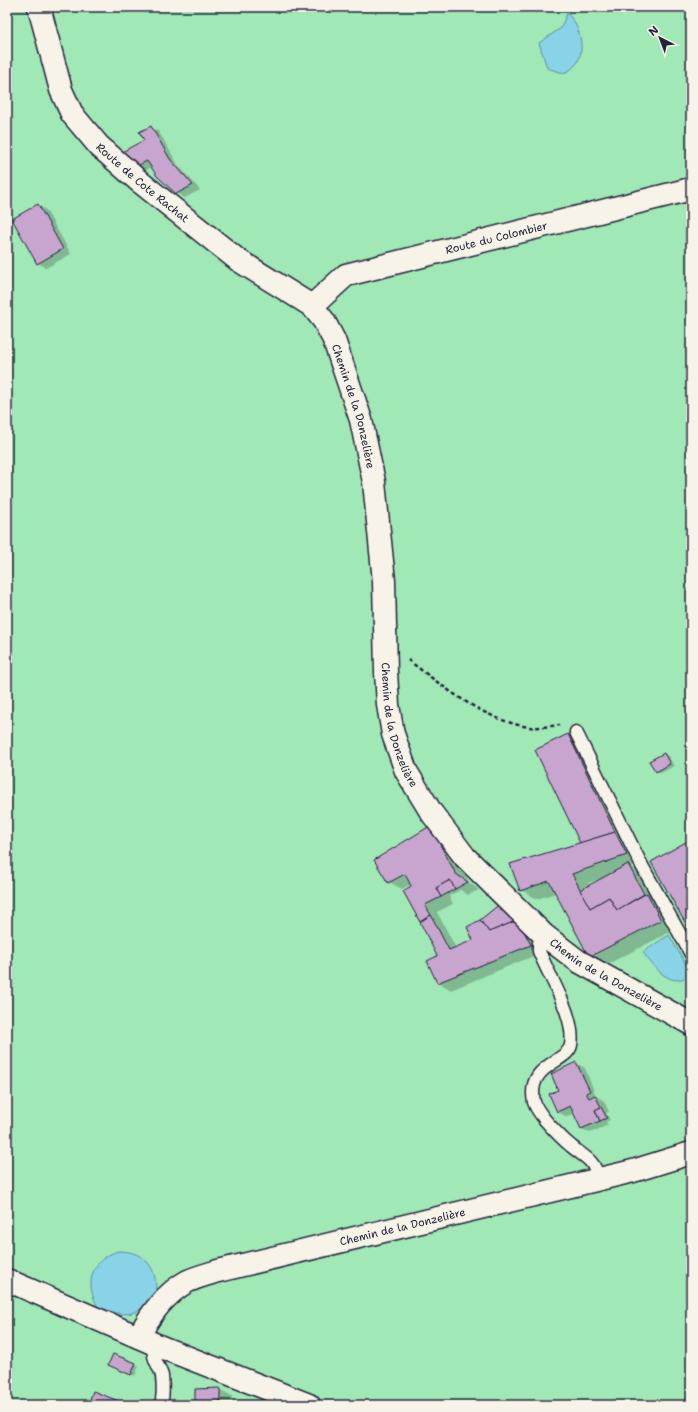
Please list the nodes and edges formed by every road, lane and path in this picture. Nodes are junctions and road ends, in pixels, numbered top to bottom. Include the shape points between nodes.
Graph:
1 (39, 7) edge
2 (691, 188) edge
3 (312, 306) junction
4 (386, 654) junction
5 (576, 732) joint
6 (544, 934) junction
7 (691, 954) edge
8 (690, 1023) edge
9 (691, 1153) edge
10 (599, 1179) junction
11 (7, 1280) edge
12 (147, 1340) junction
13 (161, 1405) edge
14 (309, 1405) edge

1 - 3 street, Route de Cote Rachat via 60,90 72,114 100,146 140,182 238,260
2 - 3 street, Route du Colombier via 346,275
3 - 4 street, Chemin de la Donzelière via 334,340 361,420 374,482 384,581
4 - 5 path via 396,654 406,659 474,706 505,721 530,727 565,725 571,726
4 - 6 street, Chemin de la Donzelière via 388,705 393,734 406,772 431,812 465,857
5 - 7 lane via 641,864
6 - 8 street, Chemin de la Donzelière via 578,961
6 - 10 lane via 539,943 539,951 564,1006 572,1032 571,1046 565,1054 541,1071 535,1084 534,1103 561,1138 593,1163
9 - 10 street, Chemin de la Donzelière
10 - 12 street, Chemin de la Donzelière via 218,1270 188,1282 166,1298 147,1319
11 - 12 street
12 - 13 lane via 162,1376
12 - 14 street

